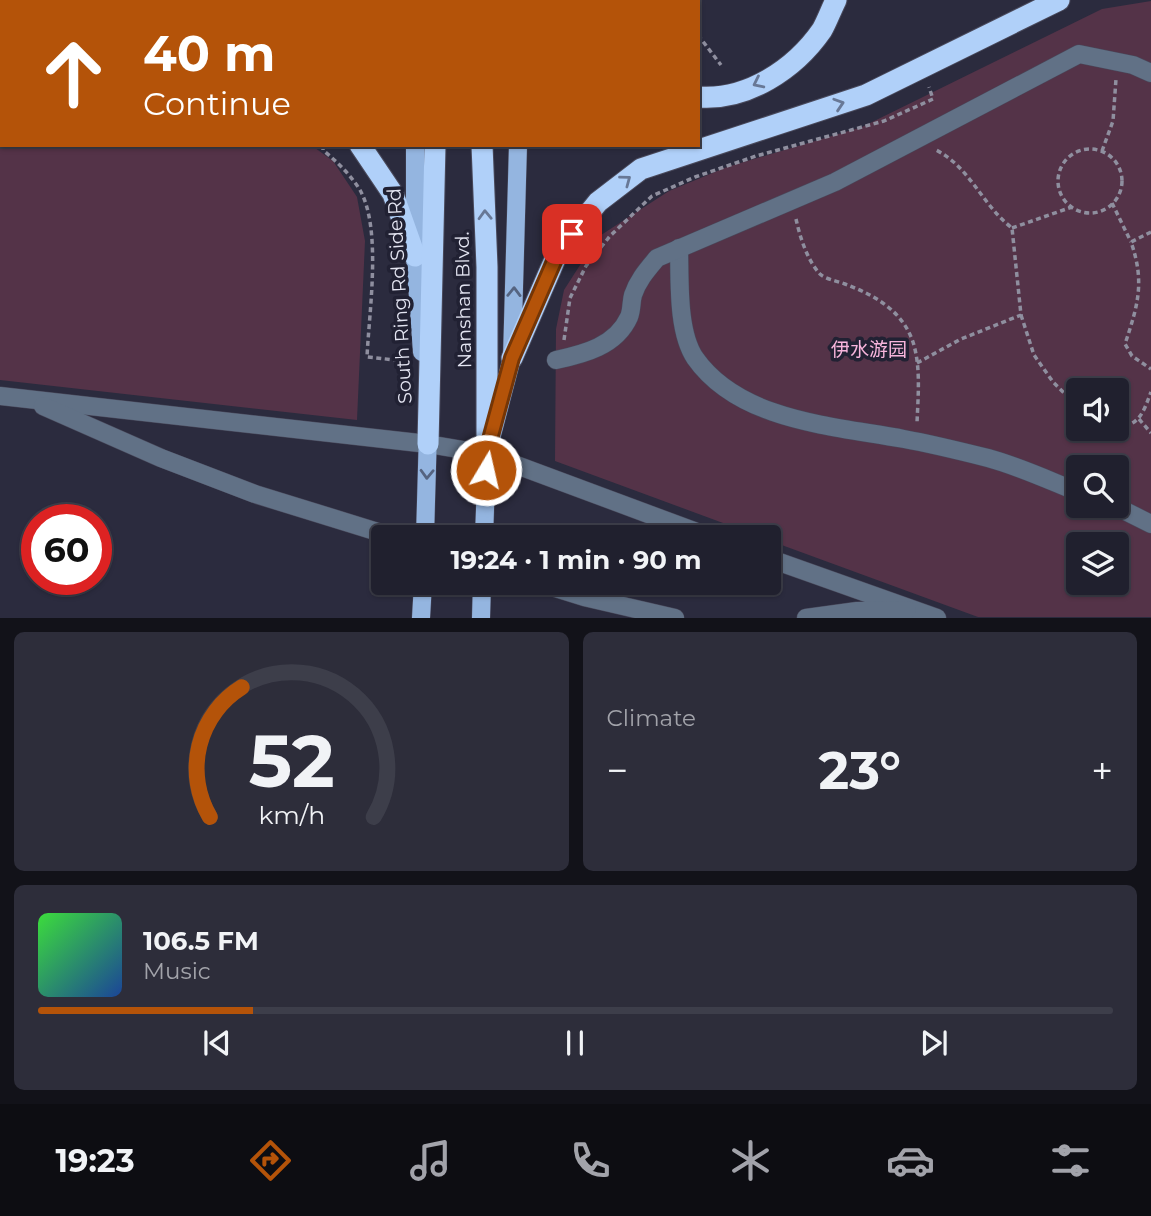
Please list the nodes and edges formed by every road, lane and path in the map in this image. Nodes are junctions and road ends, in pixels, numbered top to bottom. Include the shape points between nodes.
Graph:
1 (835, 0) edge
2 (1059, 0) edge
3 (700, 38) edge
4 (1116, 62) junction
5 (720, 65) dead end
6 (922, 68) junction
7 (1151, 73) edge
8 (700, 97) edge
9 (915, 140) junction
10 (323, 147) edge
11 (361, 147) edge
12 (415, 147) edge
13 (435, 147) edge
14 (482, 147) edge
15 (518, 147) edge
16 (1102, 151) junction
17 (792, 200) junction
18 (1112, 203) junction
19 (1072, 208) junction
20 (1012, 228) junction
21 (1151, 232) edge
22 (1131, 242) junction
23 (680, 248) junction
24 (415, 256) junction
25 (1021, 315) junction
26 (559, 354) joint
27 (512, 358) junction
28 (423, 363) junction
29 (917, 363) junction
30 (1151, 369) edge
31 (1151, 392) edge
32 (1066, 395) edge
33 (0, 396) edge
34 (27, 399) junction
35 (1139, 419) junction
36 (1129, 425) edge
37 (1151, 433) edge
38 (917, 442) junction
39 (428, 444) junction
40 (486, 454) junction
41 (1066, 487) edge
42 (1129, 513) edge
43 (1151, 524) edge
44 (425, 525) edge
45 (485, 525) edge
46 (678, 525) edge
47 (371, 530) edge
48 (781, 563) edge
49 (422, 595) edge
50 (482, 595) edge
51 (577, 595) edge
52 (917, 610) junction
53 (421, 618) edge
54 (481, 618) edge
55 (675, 618) edge
56 (806, 618) edge
57 (937, 618) edge

1 -> 8 highway via 822,29 793,64 755,87 715,98
2 - 6 highway
3 - 5 path
4 - 7 street
4 - 9 street via 1079,54
4 - 16 path via 1114,121
6 - 26 path via 933,99 884,121 756,156 652,195 586,266 570,298
27 -> 6 highway via 559,250 598,202 640,169 866,95
9 - 17 street
9 - 20 path via 943,153 970,177 996,216
10 - 28 path via 361,192 369,218 373,251 367,357
11 - 24 highway via 393,194
12 - 24 main road, South Ring Rd Side Rd
13 - 39 highway, Nanshan Blvd.
40 -> 14 highway, Nanshan Blvd.
27 -> 15 main road
16 - 18 path via 1111,156 1121,173 1119,194
16 - 19 path via 1072,154 1060,170 1059,190
17 - 23 street
17 - 29 path via 801,241 821,275 888,306 902,321
18 - 19 path via 1093,213
18 - 22 path
19 - 20 path
20 - 25 path
21 - 22 path
22 - 30 path via 1138,263 1139,299 1125,344 1132,356
23 - 26 street via 657,258 641,277 629,317 611,340 585,354
23 - 38 street via 685,331 694,357 713,379 753,404 807,423
24 - 28 main road, South Ring Rd Side Rd
25 - 29 path
25 - 32 path via 1034,355
27 - 40 main road
28 - 39 main road, South Ring Rd Side Rd
29 - 38 path
31 - 35 path
33 - 34 street
34 - 39 street
34 - 47 street via 161,458
35 - 36 path
35 - 37 path
38 - 41 street via 991,459
39 - 40 street
39 -> 44 main road, South Ring Rd Side Rd
40 - 45 main road
40 - 46 street
42 - 43 street
48 - 52 street
49 - 53 main road
50 - 54 main road
51 - 55 street
52 - 56 street
52 - 57 street

